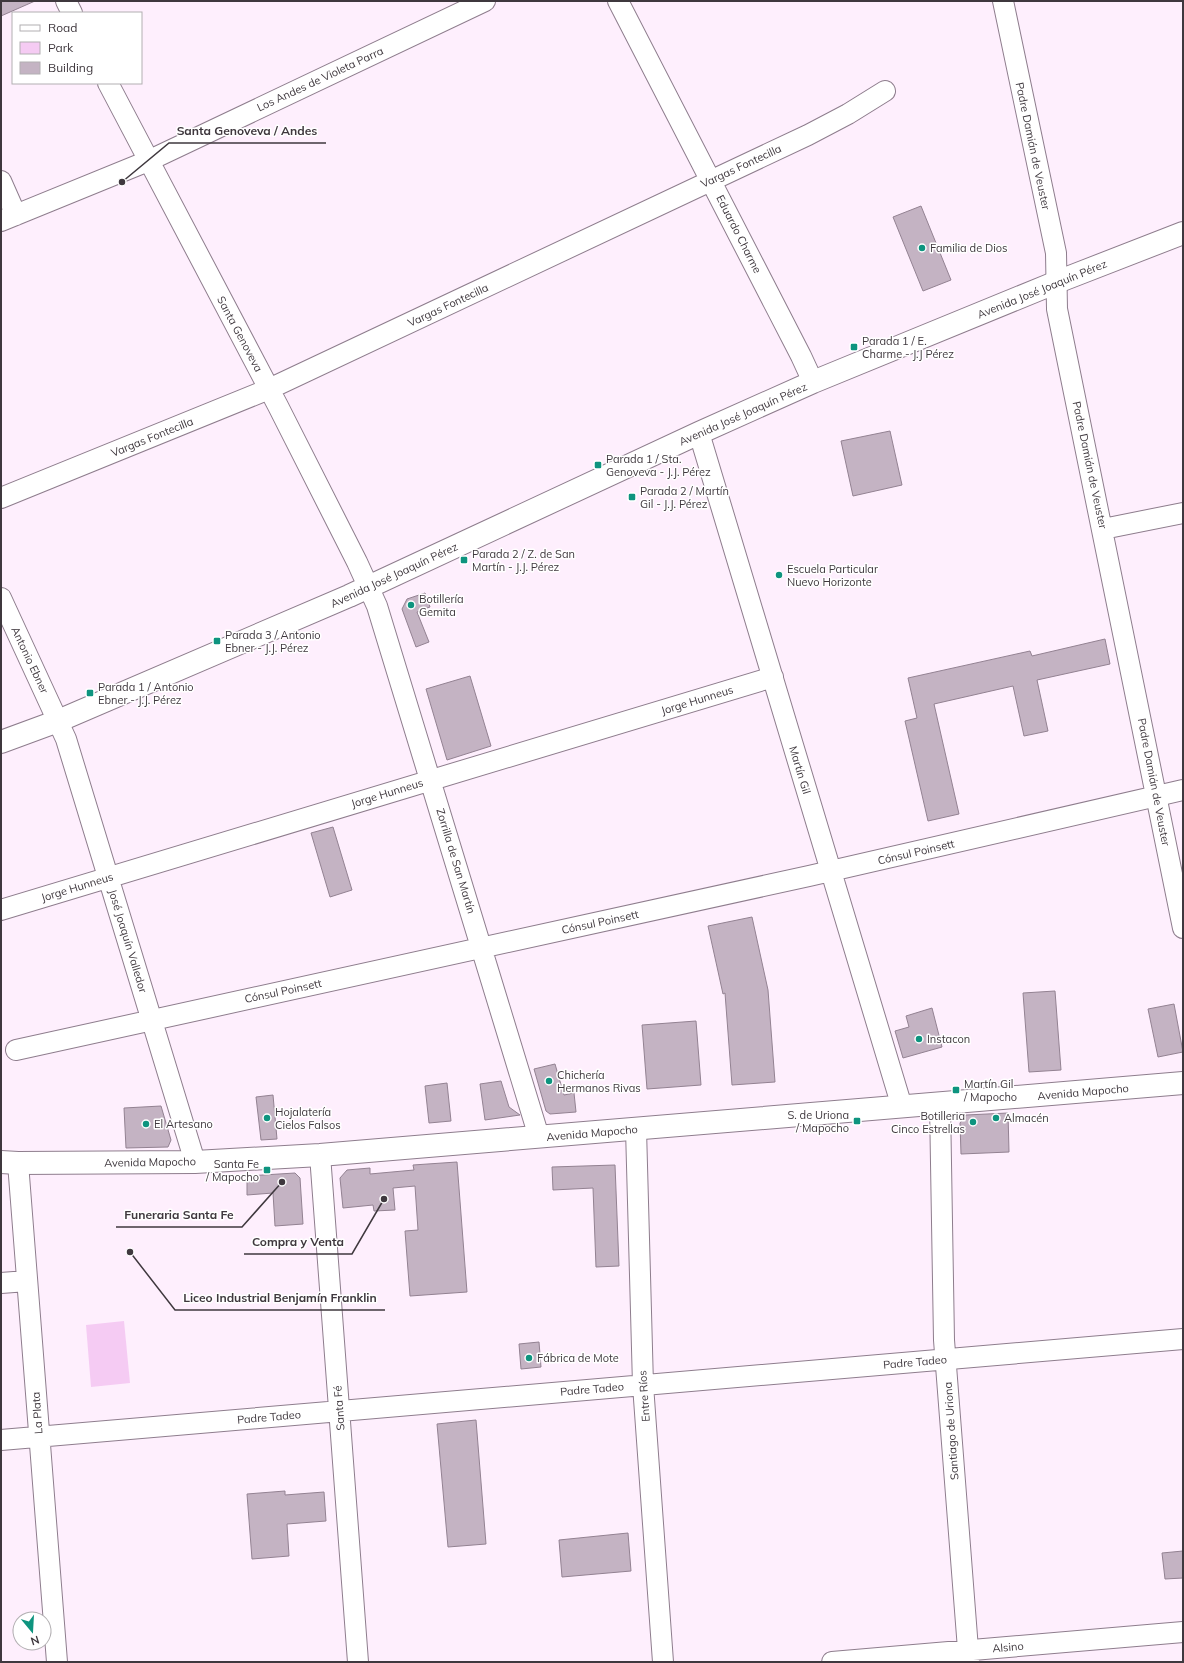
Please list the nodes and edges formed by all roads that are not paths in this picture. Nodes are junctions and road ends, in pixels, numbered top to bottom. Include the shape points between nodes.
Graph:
1 (66, 1) edge
2 (618, 1) edge
3 (1003, 1) edge
4 (473, 4) edge
5 (72, 12) edge
6 (109, 84) edge
7 (885, 91) dead end
8 (148, 161) junction
9 (711, 180) junction
10 (1, 181) edge
11 (9, 218) edge
12 (1183, 233) edge
13 (1057, 282) junction
14 (813, 382) junction
15 (268, 389) junction
16 (699, 433) junction
17 (1, 498) edge
18 (1183, 513) edge
19 (1103, 529) junction
20 (370, 587) junction
21 (1, 598) edge
22 (773, 677) junction
23 (58, 721) junction
24 (1, 742) edge
25 (431, 780) junction
26 (1183, 790) edge
27 (1156, 797) junction
28 (831, 871) junction
29 (108, 877) junction
30 (1, 910) edge
31 (1183, 928) edge
32 (482, 948) junction
33 (152, 1019) junction
34 (16, 1050) dead end
35 (1183, 1084) edge
36 (940, 1104) junction
37 (902, 1107) junction
38 (636, 1129) junction
39 (539, 1137) junction
40 (320, 1154) junction
41 (195, 1162) junction
42 (9, 1163) edge
43 (27, 1281) junction
44 (1, 1283) edge
45 (1183, 1339) edge
46 (945, 1360) junction
47 (643, 1385) junction
48 (339, 1411) junction
49 (39, 1436) junction
50 (1, 1440) edge
51 (1183, 1632) edge
52 (968, 1656) edge
53 (57, 1662) edge
54 (358, 1662) edge
55 (663, 1662) edge
56 (832, 1662) edge

1 - 5 street
2 - 9 street, Eduardo Charme
3 - 13 street, Padre Damián de Veuster via 1054,245
4 - 8 street, Los Andes de Violeta Parra
6 - 8 street, Santa Genoveva
7 - 9 street, Vargas Fontecilla via 828,125
8 - 11 street, Los Andes de Violeta Parra
8 - 15 street, Santa Genoveva
9 - 14 street, Eduardo Charme
9 - 15 street, Vargas Fontecilla
10 - 11 street
12 - 13 main road, Avenida José Joaquín Pérez
13 - 14 main road, Avenida José Joaquín Pérez
13 - 19 street, Padre Damián de Veuster via 1058,308
14 - 16 main road, Avenida José Joaquín Pérez
15 - 17 street, Vargas Fontecilla
15 - 20 street, Santa Genoveva
16 - 20 main road, Avenida José Joaquín Pérez
16 - 22 street, Martín Gil
18 - 19 street
19 - 27 street, Padre Damián de Veuster
20 - 23 main road, Avenida José Joaquín Pérez
20 - 25 street, Zorrilla de San Martín via 380,612
21 - 23 street, Antonio Ebner
22 - 25 street, Jorge Hunneus
22 - 28 street, Martín Gil
23 - 24 main road, Avenida José Joaquín Pérez
23 - 29 street, José Joaquín Valledor via 66,739
25 - 29 street, Jorge Hunneus
25 - 32 street, Zorrilla de San Martín
26 - 27 street, Cónsul Poinsett
27 - 28 street, Cónsul Poinsett
27 - 31 street, Padre Damián de Veuster
28 - 32 street, Cónsul Poinsett
28 - 37 street, Martín Gil
29 - 30 street, Jorge Hunneus
29 - 33 street, José Joaquín Valledor
32 - 33 street, Cónsul Poinsett
32 - 39 street, Zorrilla de San Martín
33 - 34 street, Cónsul Poinsett
33 - 41 street, José Joaquín Valledor
35 - 36 main road, Avenida Mapocho
36 - 37 main road, Avenida Mapocho
36 - 46 street, Santiago de Uriona
37 - 38 main road, Avenida Mapocho
38 - 39 main road, Avenida Mapocho
38 - 47 street, Entre Ríos
39 - 40 main road, Avenida Mapocho
40 - 41 main road, Avenida Mapocho
40 - 48 street, Santa Fé
41 - 42 main road, Avenida Mapocho
42 - 43 street, La Plata
43 - 44 street
43 - 49 street, La Plata
45 - 46 street, Padre Tadeo
46 - 47 street, Padre Tadeo
46 - 52 street, Santiago de Uriona
47 - 48 street, Padre Tadeo
47 - 55 street, Entre Ríos
48 - 49 street, Padre Tadeo
48 - 54 street, Santa Fé
49 - 50 street, Padre Tadeo
49 - 53 street, La Plata
51 - 52 street, Alsino
52 - 56 street, Alsino

